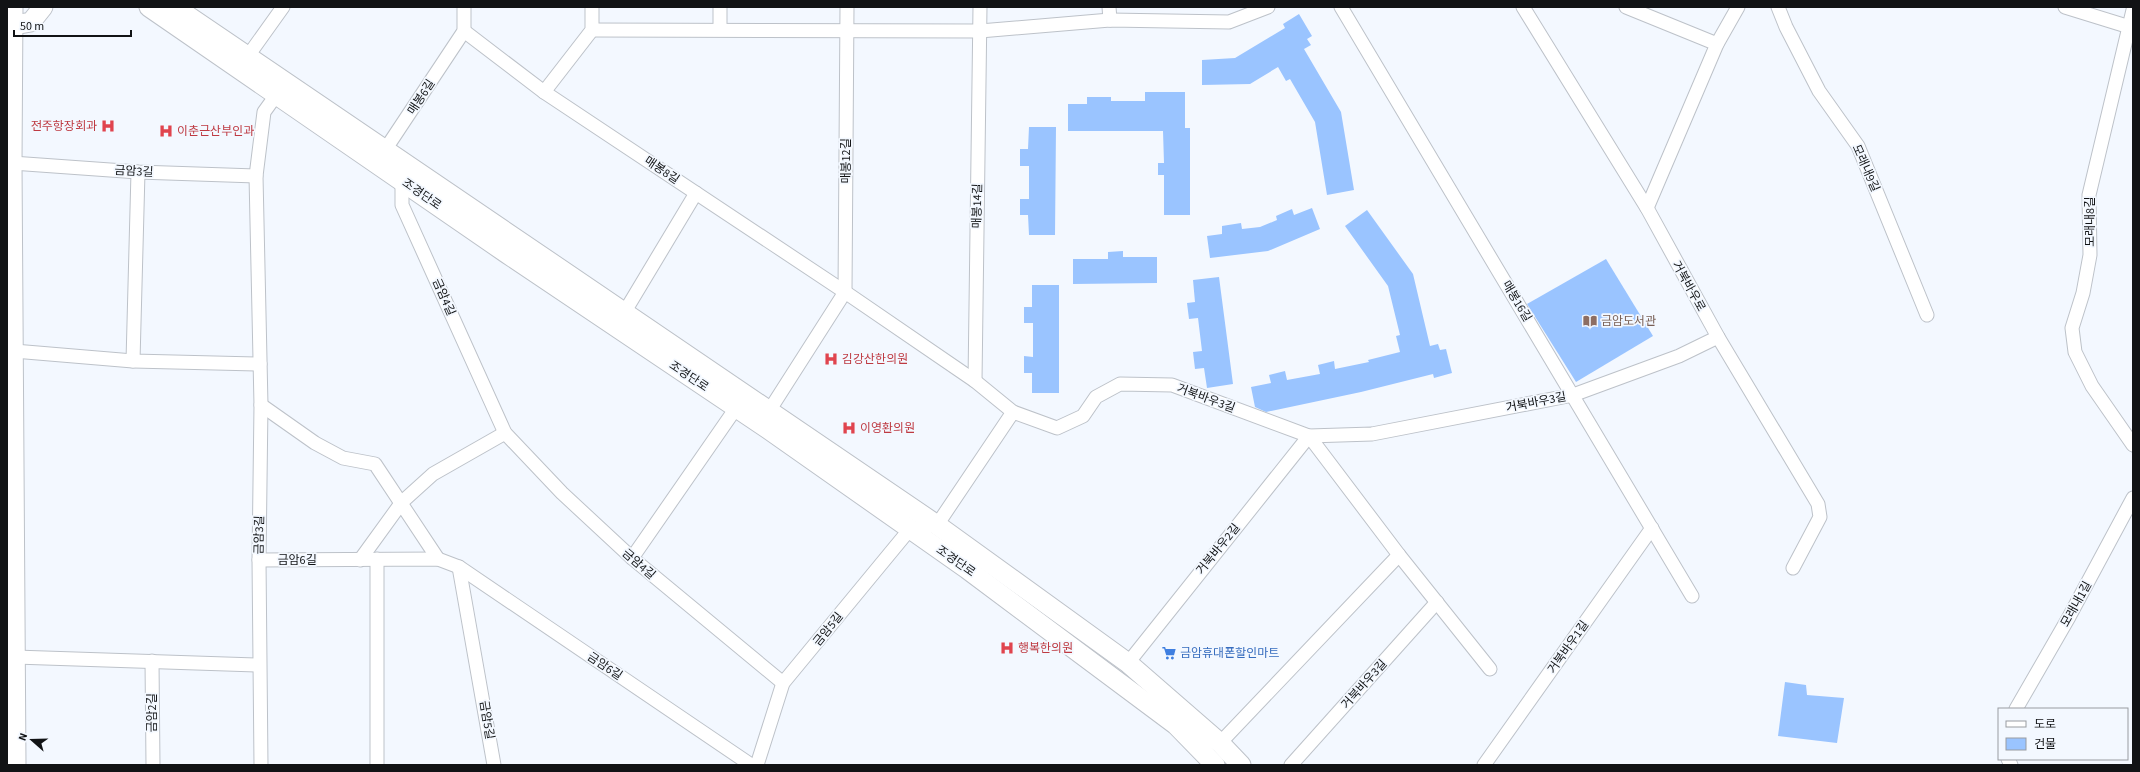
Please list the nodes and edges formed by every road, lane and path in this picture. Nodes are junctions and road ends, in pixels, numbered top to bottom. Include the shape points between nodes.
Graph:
1 (43, 7) edge
2 (149, 7) edge
3 (175, 7) edge
4 (464, 7) edge
5 (592, 7) edge
6 (720, 7) edge
7 (846, 7) edge
8 (980, 7) edge
9 (1109, 7) edge
10 (1268, 7) edge
11 (1341, 7) edge
12 (1523, 7) edge
13 (1626, 7) edge
14 (1738, 7) edge
15 (1778, 7) edge
16 (2065, 7) edge
17 (277, 9) edge
18 (2133, 10) edge
19 (14, 16) edge
20 (1110, 20) junction
21 (2131, 27) edge
22 (720, 29) junction
23 (592, 30) junction
24 (846, 30) junction
25 (464, 31) junction
26 (980, 31) junction
27 (1717, 44) junction
28 (248, 56) junction
29 (544, 92) junction
30 (277, 94) junction
31 (381, 156) junction
32 (12, 163) junction
33 (138, 172) junction
34 (256, 176) junction
35 (402, 181) junction
36 (696, 193) junction
37 (1647, 208) junction
38 (846, 292) junction
39 (624, 313) junction
40 (1927, 315) dead end
41 (1718, 337) junction
42 (14, 351) junction
43 (133, 360) junction
44 (260, 364) junction
45 (975, 381) junction
46 (1573, 395) junction
47 (261, 405) junction
48 (736, 408) junction
49 (769, 411) junction
50 (1013, 412) junction
51 (505, 434) junction
52 (1309, 436) junction
53 (2133, 445) edge
54 (2133, 498) edge
55 (402, 502) junction
56 (937, 525) junction
57 (1652, 528) junction
58 (910, 529) junction
59 (1399, 556) junction
60 (632, 558) junction
61 (377, 559) junction
62 (438, 559) junction
63 (259, 560) junction
64 (360, 560) junction
65 (459, 567) junction
66 (1793, 568) dead end
67 (1692, 596) dead end
68 (1437, 602) junction
69 (15, 657) junction
70 (152, 661) junction
71 (1128, 663) junction
72 (259, 665) junction
73 (1490, 669) dead end
74 (783, 683) junction
75 (2017, 708) edge
76 (1220, 743) junction
77 (16, 765) edge
78 (153, 765) edge
79 (261, 765) edge
80 (377, 765) edge
81 (494, 765) edge
82 (751, 765) edge
83 (757, 765) edge
84 (1215, 765) edge
85 (1241, 765) edge
86 (1291, 765) edge
87 (1484, 765) edge

1 - 19 street via 31,22
2 - 30 street, 조경단로
3 - 28 street, 조경단로
4 - 25 street
5 - 23 street
6 - 22 street
7 - 24 street, 매봉12길
8 - 26 street, 매봉14길
9 - 20 street
10 - 20 street via 1229,22
11 - 46 street, 매봉16길
12 - 37 street, 거북바우로
13 - 27 street
14 - 27 street
15 - 40 street, 모래내9길 via 1819,91 1858,146
16 - 21 street
17 - 28 street
18 - 21 street, 모래내8길
19 - 32 street
20 - 26 street
21 - 53 street, 모래내8길 via 2089,195 2090,254 2083,293 2072,328 2076,352 2092,386
22 - 23 street
22 - 24 street
23 - 29 street
24 - 26 street
24 - 38 street, 매봉12길
25 - 29 street
25 - 31 street, 매봉6길
26 - 45 street, 매봉14길
27 - 37 street
28 - 31 street, 조경단로
29 - 36 street, 매봉8길
30 - 31 street, 조경단로
30 - 34 street, 금암3길 via 264,112
31 - 35 street, 조경단로
31 - 39 street, 조경단로
32 - 33 street, 금암3길
32 - 42 street
33 - 34 street, 금암3길
33 - 43 street
34 - 44 street, 금암3길
35 - 48 street, 조경단로
35 - 51 street, 금암4길 via 402,205
36 - 38 street, 매봉8길
36 - 39 street
37 - 41 street, 거북바우로
38 - 45 street
38 - 49 street
39 - 49 street, 조경단로
41 - 46 street, 거북바우3길 via 1679,356
41 - 66 street, 거북바우로 via 1818,504 1820,517
42 - 43 street
42 - 69 street
43 - 44 street
44 - 47 street, 금암3길
45 - 50 street, 거북바우3길
46 - 52 street, 거북바우3길 via 1372,434
46 - 57 street, 매봉16길
47 - 55 street via 315,443 343,458 374,464
47 - 63 street, 금암3길
48 - 58 street, 조경단로
48 - 60 street
49 - 56 street, 조경단로
50 - 52 street, 거북바우3길 via 1057,428 1083,416 1096,397 1120,384 1172,385
50 - 56 street
51 - 55 street via 433,474
51 - 60 street, 금암4길 via 562,493
52 - 59 street
52 - 71 street, 거북바우2길
54 - 75 street, 모래내1길
55 - 62 street
55 - 64 street
56 - 58 street
56 - 71 street, 조경단로
57 - 67 street, 매봉16길
57 - 87 street, 거북바우1길
58 - 74 street, 금암5길
58 - 84 street, 조경단로 via 968,569 1176,725
59 - 68 street
59 - 76 street
60 - 74 street, 금암4길
61 - 62 street, 금암6길
61 - 64 street, 금암6길
61 - 80 street
62 - 65 street, 금암6길
63 - 64 street, 금암6길
63 - 72 street, 금암3길
65 - 81 street, 금암5길
65 - 82 street, 금암6길
68 - 73 street
68 - 86 street, 거북바우3길
69 - 70 street
69 - 77 street
70 - 72 street
70 - 78 street, 금암2길
71 - 76 street, 조경단로
72 - 79 street, 금암3길
74 - 83 street, 금암5길
76 - 85 street, 조경단로

